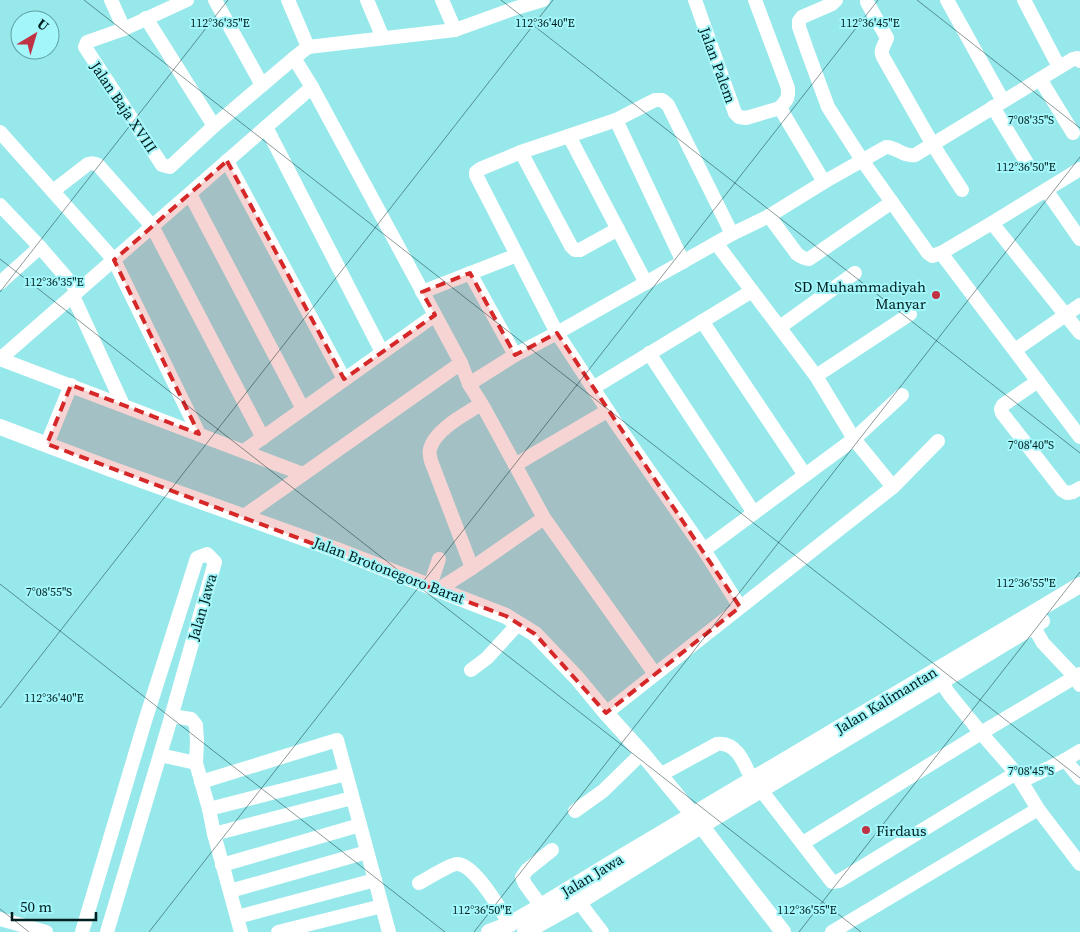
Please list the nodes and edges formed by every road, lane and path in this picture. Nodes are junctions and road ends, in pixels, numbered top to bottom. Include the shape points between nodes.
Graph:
1 (110, 0) edge
2 (187, 0) edge
3 (215, 0) edge
4 (288, 0) edge
5 (367, 0) edge
6 (442, 0) edge
7 (543, 0) edge
8 (695, 0) edge
9 (755, 0) edge
10 (836, 0) edge
11 (947, 0) edge
12 (1024, 0) edge
13 (867, 2) dead end
14 (514, 4) edge
15 (146, 18) junction
16 (124, 29) junction
17 (455, 30) junction
18 (383, 38) junction
19 (308, 47) junction
20 (294, 58) junction
21 (1079, 59) edge
22 (1059, 67) junction
23 (1040, 79) junction
24 (262, 85) junction
25 (312, 87) junction
26 (998, 104) junction
27 (780, 108) junction
28 (616, 120) junction
29 (214, 126) junction
30 (266, 127) junction
31 (0, 132) edge
32 (1073, 133) dead end
33 (569, 136) junction
34 (933, 145) junction
35 (521, 152) junction
36 (862, 160) junction
37 (227, 161) junction
38 (1027, 163) dead end
39 (1080, 169) edge
40 (824, 182) junction
41 (962, 190) dead end
42 (1046, 190) junction
43 (53, 191) junction
44 (190, 194) junction
45 (892, 202) junction
46 (0, 205) edge
47 (769, 216) junction
48 (992, 224) junction
49 (152, 226) junction
50 (618, 229) junction
51 (732, 234) junction
52 (1079, 236) edge
53 (716, 243) junction
54 (40, 247) junction
55 (941, 253) junction
56 (517, 255) junction
57 (114, 260) junction
58 (683, 262) junction
59 (470, 273) junction
60 (855, 273) dead end
61 (2, 278) edge
62 (646, 283) junction
63 (752, 291) junction
64 (422, 292) junction
65 (75, 293) junction
66 (1080, 305) edge
67 (910, 314) dead end
68 (435, 315) junction
69 (1066, 315) junction
70 (702, 321) junction
71 (780, 327) junction
72 (557, 333) junction
73 (1080, 333) edge
74 (1015, 350) junction
75 (382, 352) junction
76 (649, 354) junction
77 (515, 355) junction
78 (0, 359) edge
79 (461, 363) junction
80 (816, 376) junction
81 (344, 379) junction
82 (1038, 381) junction
83 (469, 384) junction
84 (71, 385) junction
85 (593, 388) junction
86 (902, 395) dead end
87 (481, 404) junction
88 (124, 405) junction
89 (303, 409) junction
90 (608, 411) junction
91 (0, 426) edge
92 (199, 434) junction
93 (1080, 437) edge
94 (263, 438) junction
95 (854, 439) junction
96 (938, 441) dead end
97 (47, 444) junction
98 (244, 451) junction
99 (515, 465) junction
100 (303, 474) junction
101 (805, 475) junction
102 (893, 487) junction
103 (1080, 488) edge
104 (754, 514) junction
105 (244, 516) junction
106 (544, 518) junction
107 (704, 550) junction
108 (439, 560) dead end
109 (472, 568) junction
110 (1080, 585) edge
111 (434, 587) junction
112 (1080, 598) edge
113 (740, 607) junction
114 (1030, 622) junction
115 (518, 624) junction
116 (471, 670) dead end
117 (655, 674) junction
118 (1078, 679) edge
119 (941, 682) junction
120 (606, 713) junction
121 (865, 720) junction
122 (145, 721) junction
123 (169, 722) junction
124 (981, 733) junction
125 (1080, 751) edge
126 (642, 753) junction
127 (160, 755) junction
128 (1065, 760) junction
129 (196, 762) junction
130 (346, 774) junction
131 (660, 775) junction
132 (1019, 777) junction
133 (1080, 778) edge
134 (201, 782) junction
135 (756, 785) junction
136 (352, 798) junction
137 (209, 809) junction
138 (1038, 809) junction
139 (576, 811) dead end
140 (697, 821) junction
141 (360, 825) junction
142 (214, 834) junction
143 (803, 843) junction
144 (552, 850) dead end
145 (368, 852) junction
146 (1080, 864) edge
147 (222, 865) junction
148 (375, 880) junction
149 (419, 883) dead end
150 (230, 892) junction
151 (579, 902) junction
152 (382, 906) junction
153 (541, 906) junction
154 (237, 917) junction
155 (0, 919) edge
156 (510, 924) junction
157 (46, 932) edge
158 (82, 932) edge
159 (107, 932) edge
160 (241, 932) edge
161 (278, 932) edge
162 (389, 932) edge
163 (493, 932) edge
164 (524, 932) edge
165 (602, 932) edge
166 (782, 932) edge
167 (832, 932) edge

1 - 16 street
2 - 15 street
3 - 24 street
4 - 19 street
5 - 18 street
6 - 17 street
7 - 14 street
8 - 27 street, Jalan Palem via 735,113 746,118
9 - 27 street via 788,88 787,99
10 - 36 street via 802,17 799,27 828,107
11 - 26 street
12 - 22 street
13 - 34 street via 886,38 881,53
14 - 17 street
15 - 16 street
15 - 29 street
16 - 29 street, Jalan Baja XVIII via 87,42 86,51 162,165 170,167
17 - 18 street
18 - 19 street
19 - 20 street
20 - 24 street
20 - 25 street
21 - 22 street
22 - 23 street
23 - 26 street
23 - 32 street
24 - 29 street
25 - 30 street
25 - 64 street
26 - 34 street
26 - 38 street
27 - 40 street
28 - 33 street
28 - 51 street via 655,100 662,100 668,105
28 - 58 street
30 - 37 street
30 - 75 street
31 - 43 street
33 - 35 street
33 - 50 street
34 - 36 street via 915,156 886,147
34 - 41 street
35 - 50 street via 575,250
35 - 56 street via 476,172
36 - 40 street
36 - 45 street
37 - 44 street
37 - 81 street
39 - 42 street
40 - 47 street
42 - 48 street
42 - 52 street
43 - 49 street via 93,163
43 - 57 street
44 - 49 street
44 - 89 street
45 - 47 street via 806,259 797,254
45 - 55 street via 928,253 932,256
46 - 54 street
47 - 51 street
48 - 55 street
48 - 69 street
49 - 57 street
49 - 94 street
50 - 62 street
51 - 53 street
53 - 58 street
53 - 63 street
54 - 61 street
54 - 65 street
55 - 74 street
56 - 59 street
56 - 72 street
57 - 65 street
57 - 92 street
58 - 62 street
59 - 64 street
59 - 77 street
60 - 71 street
62 - 72 street
63 - 70 street
63 - 71 street
64 - 68 street
65 - 78 street
65 - 88 street
66 - 69 street
67 - 80 street
68 - 75 street
68 - 79 street
69 - 73 street
69 - 74 street
70 - 76 street
70 - 101 street
71 - 80 street
72 - 77 street
72 - 85 street
74 - 82 street
75 - 81 street
76 - 85 street
76 - 104 street
77 - 83 street
78 - 84 street
79 - 83 street
79 - 100 street
80 - 95 street
81 - 89 street
82 - 93 street
82 - 103 street via 1003,405 1002,412 1062,490 1067,493
83 - 87 street
84 - 88 street
84 - 97 street
85 - 90 street
86 - 95 street
87 - 99 street
87 - 109 street via 444,429 430,449 430,461
88 - 92 street
89 - 94 street
90 - 99 street
90 - 107 street
91 - 97 main road, Jalan Brotonegoro Barat
92 - 98 street
94 - 98 street
95 - 101 street
95 - 102 street
96 - 102 street
97 - 105 main road, Jalan Brotonegoro Barat
98 - 100 street
99 - 106 street
100 - 105 street
101 - 104 street
102 - 113 street
104 - 107 street
105 - 111 main road, Jalan Brotonegoro Barat
106 - 109 street
106 - 117 street
107 - 113 street
108 - 111 street
109 - 111 street
110 - 114 main road, Jalan Kalimantan
111 - 115 main road, Jalan Brotonegoro Barat
112 - 114 main road, Jalan Kalimantan
113 - 117 street
114 - 118 street via 1043,643
114 - 119 main road, Jalan Kalimantan
114 - 121 main road, Jalan Kalimantan
115 - 116 street via 487,658
115 - 120 main road, Jalan Brotonegoro Barat via 535,634
117 - 120 street
118 - 124 street
119 - 121 main road, Jalan Kalimantan
119 - 124 street
120 - 126 main road, Jalan Brotonegoro Barat
121 - 135 main road, Jalan Kalimantan
122 - 123 street
122 - 123 street, Jalan Jawa via 197,558 207,554 214,562
122 - 158 street, Jalan Jawa
123 - 127 street, Jalan Jawa
123 - 129 street via 191,719 196,725
124 - 132 street
124 - 143 street
125 - 128 street
126 - 131 main road, Jalan Brotonegoro Barat
126 - 139 street via 603,791
127 - 129 street
127 - 159 street, Jalan Jawa
128 - 132 street
128 - 133 street
129 - 134 street
130 - 134 street via 337,740
130 - 136 street
130 - 137 street
131 - 135 street via 724,743 738,752
131 - 140 main road, Jalan Brotonegoro Barat
132 - 138 street
132 - 143 street via 839,881 832,882
134 - 137 street
135 - 140 main road, Jalan Kalimantan
135 - 143 street
136 - 141 street
136 - 142 street
137 - 142 street
138 - 146 street
138 - 167 street
140 - 151 main road, Jalan Jawa
140 - 153 main road, Jalan Jawa
140 - 166 main road, Jalan Brotonegoro Barat
141 - 145 street
141 - 147 street
142 - 147 street
144 - 153 street via 522,878
145 - 148 street
145 - 150 street
147 - 150 street
148 - 152 street
148 - 154 street
149 - 156 street via 456,864 470,868
150 - 154 street
151 - 164 main road, Jalan Jawa
151 - 165 street
152 - 161 street
152 - 162 street
153 - 156 main road, Jalan Jawa
154 - 160 street
155 - 157 street
156 - 163 main road, Jalan Jawa

